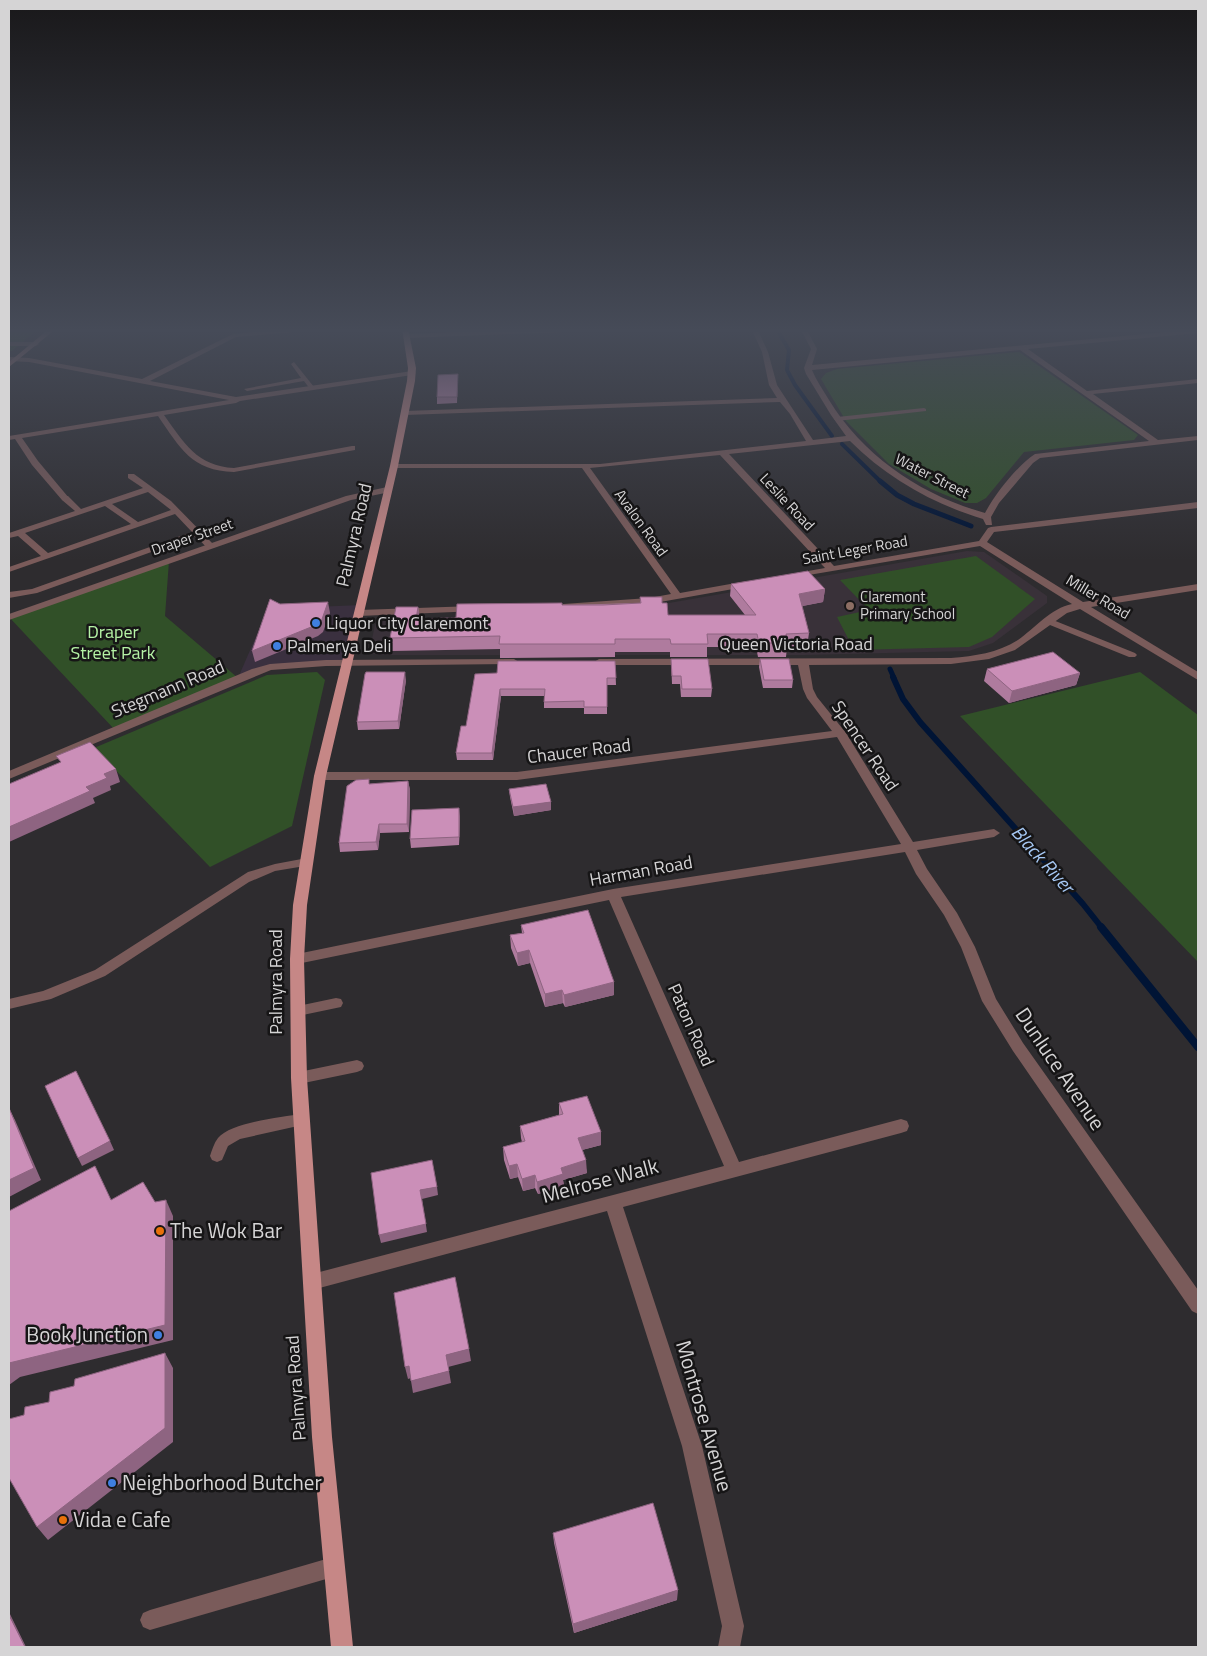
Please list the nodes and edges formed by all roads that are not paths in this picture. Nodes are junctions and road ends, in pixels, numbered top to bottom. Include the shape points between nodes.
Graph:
1 (204, 405) edge
2 (212, 405) edge
3 (406, 405) edge
4 (616, 405) edge
5 (786, 405) edge
6 (829, 405) edge
7 (1104, 405) edge
8 (194, 409) junction
9 (924, 410) dead end
10 (405, 412) junction
11 (160, 414) junction
12 (837, 419) junction
13 (13, 437) edge
14 (852, 438) junction
15 (1198, 438) edge
16 (1156, 442) junction
17 (811, 443) junction
18 (352, 448) dead end
19 (722, 453) junction
20 (394, 466) junction
21 (584, 466) junction
22 (131, 476) dead end
23 (149, 488) junction
24 (388, 490) junction
25 (65, 498) joint
26 (105, 503) junction
27 (1198, 505) edge
28 (79, 511) junction
29 (176, 511) junction
30 (987, 517) junction
31 (138, 524) junction
32 (991, 530) junction
33 (18, 532) junction
34 (197, 533) junction
35 (9, 536) edge
36 (982, 543) junction
37 (210, 546) junction
38 (47, 557) junction
39 (831, 569) junction
40 (9, 570) edge
41 (783, 578) edge
42 (754, 583) edge
43 (1198, 587) edge
44 (9, 595) edge
45 (677, 596) junction
46 (1081, 604) junction
47 (559, 606) edge
48 (484, 609) edge
49 (359, 613) junction
50 (9, 617) edge
51 (1048, 621) junction
52 (1132, 656) dead end
53 (530, 662) edge
54 (589, 662) edge
55 (803, 662) junction
56 (348, 663) junction
57 (1198, 677) edge
58 (840, 733) junction
59 (9, 775) edge
60 (320, 776) junction
61 (994, 832) dead end
62 (908, 846) junction
63 (307, 862) junction
64 (613, 894) junction
65 (297, 959) junction
66 (336, 1003) dead end
67 (9, 1004) edge
68 (298, 1011) junction
69 (357, 1066) dead end
70 (299, 1078) junction
71 (302, 1120) junction
72 (901, 1126) dead end
73 (217, 1156) dead end
74 (734, 1170) junction
75 (612, 1201) junction
76 (312, 1282) junction
77 (1198, 1305) edge
78 (333, 1567) junction
79 (150, 1620) dead end
80 (342, 1647) edge
81 (729, 1647) edge

1 - 8 street
2 - 8 street
3 - 10 main road, Palmyra Road
4 - 10 street
5 - 17 street
6 - 12 street, Water Street
7 - 16 street
8 - 11 street
9 - 12 lane
10 - 20 main road, Palmyra Road
11 - 13 street
11 - 18 street via 198,462 217,470 234,470
12 - 14 street, Water Street
13 - 25 street
14 - 17 street
14 - 30 street, Water Street via 876,462 912,484
15 - 16 street
16 - 30 street via 1036,457 1001,495
17 - 19 street
19 - 21 street
19 - 39 street, Leslie Road
20 - 21 street
20 - 24 main road, Palmyra Road
21 - 45 street, Avalon Road
22 - 23 lane
23 - 26 lane
23 - 29 lane
24 - 37 street, Draper Street via 349,498
24 - 49 main road, Palmyra Road
25 - 28 lane
26 - 28 lane
26 - 31 lane
27 - 32 street
28 - 33 lane
29 - 31 lane
29 - 34 lane
30 - 32 street
31 - 38 lane
32 - 36 street
33 - 35 lane
33 - 38 lane
34 - 37 lane
34 - 44 lane via 34,591
36 - 39 street, Saint Leger Road
36 - 46 street, Miller Road
37 - 50 street, Draper Street
38 - 40 lane
39 - 41 street, Saint Leger Road
42 - 45 street
43 - 46 street, Queen Victoria Road
45 - 47 street
46 - 51 street, Queen Victoria Road
46 - 57 street, Miller Road
48 - 49 street
49 - 56 main road, Palmyra Road
51 - 52 lane
51 - 55 street, Queen Victoria Road via 1010,649 976,659
53 - 56 street
54 - 55 street, Queen Victoria Road
55 - 58 street, Spencer Road via 812,698
56 - 59 street, Stegmann Road via 299,664 256,671
56 - 60 main road, Palmyra Road
58 - 60 street, Chaucer Road via 517,776
58 - 62 street, Spencer Road
60 - 63 main road, Palmyra Road
61 - 62 street, Harman Road
62 - 64 street, Harman Road
62 - 77 street, Dunluce Avenue via 920,871 950,913 968,947 989,1001 1018,1047
63 - 65 main road, Palmyra Road via 300,905
63 - 67 lane via 260,871 100,972 46,995
64 - 65 street, Harman Road
64 - 74 street, Paton Road
65 - 68 main road, Palmyra Road
66 - 68 lane
68 - 70 main road, Palmyra Road
69 - 70 lane
70 - 71 main road, Palmyra Road
71 - 73 lane via 233,1136 226,1139
71 - 76 main road, Palmyra Road
72 - 74 street, Melrose Walk
74 - 75 street, Melrose Walk
75 - 76 street, Melrose Walk
75 - 81 street, Montrose Avenue via 692,1446 733,1626
76 - 78 main road, Palmyra Road
78 - 79 lane
78 - 80 main road, Palmyra Road

